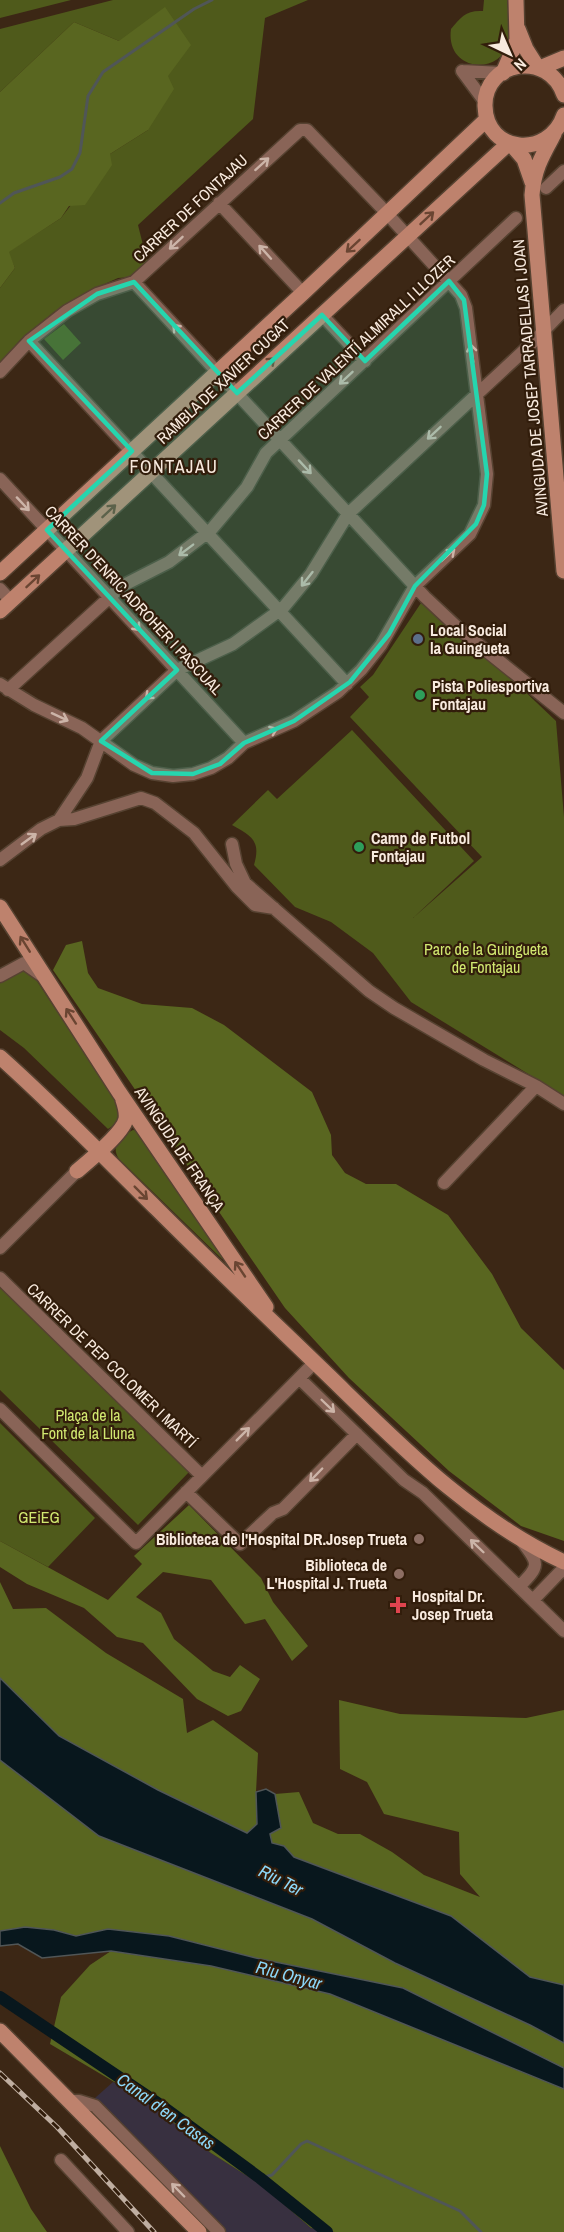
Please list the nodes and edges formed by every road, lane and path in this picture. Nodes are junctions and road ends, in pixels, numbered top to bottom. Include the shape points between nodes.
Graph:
1 (516, 0) edge
2 (518, 29) junction
3 (564, 58) edge
4 (539, 68) junction
5 (502, 73) junction
6 (564, 95) edge
7 (485, 102) junction
8 (564, 116) edge
9 (487, 119) junction
10 (554, 134) junction
11 (509, 143) junction
12 (564, 171) edge
13 (539, 185) junction
14 (223, 207) junction
15 (387, 213) junction
16 (516, 218) dead end
17 (407, 236) junction
18 (449, 281) junction
19 (134, 282) junction
20 (303, 293) junction
21 (564, 310) edge
22 (322, 315) junction
23 (544, 330) junction
24 (29, 341) junction
25 (365, 361) junction
26 (0, 372) edge
27 (217, 372) junction
28 (237, 393) junction
29 (477, 393) junction
30 (280, 440) junction
31 (132, 451) junction
32 (151, 472) junction
33 (0, 479) edge
34 (348, 514) junction
35 (47, 530) junction
36 (207, 533) junction
37 (66, 550) junction
38 (564, 571) edge
39 (0, 573) edge
40 (420, 582) junction
41 (0, 589) edge
42 (110, 597) junction
43 (6, 606) edge
44 (279, 611) junction
45 (177, 670) junction
46 (347, 684) junction
47 (4, 687) edge
48 (564, 713) edge
49 (101, 741) junction
50 (244, 742) junction
51 (59, 819) junction
52 (232, 844) dead end
53 (0, 860) edge
54 (0, 907) edge
55 (274, 908) junction
56 (0, 976) edge
57 (49, 981) junction
58 (0, 1058) edge
59 (536, 1086) junction
60 (119, 1092) junction
61 (564, 1104) edge
62 (72, 1123) junction
63 (119, 1131) junction
64 (99, 1152) junction
65 (77, 1171) junction
66 (444, 1183) dead end
67 (0, 1247) edge
68 (0, 1278) edge
69 (285, 1334) junction
70 (314, 1363) junction
71 (299, 1378) junction
72 (0, 1409) edge
73 (357, 1434) junction
74 (202, 1476) junction
75 (186, 1492) junction
76 (520, 1539) junction
77 (564, 1562) edge
78 (564, 1571) edge
79 (519, 1587) junction
80 (533, 1600) junction
81 (564, 1631) edge
82 (0, 2031) edge
83 (71, 2101) junction
84 (61, 2160) dead end
85 (128, 2232) edge
86 (200, 2232) edge
87 (219, 2232) edge

1 - 2 main road
2 - 4 main road
2 - 5 main road
3 - 4 main road
4 - 5 main road via 520,66
4 - 6 main road via 556,80
5 - 7 main road via 490,87
5 - 7 street via 462,71
7 - 9 main road
8 - 10 main road, AVINGUDA DE JOSEP TARRADELLAS I JOAN
9 - 11 main road, AVINGUDA DE JOSEP TARRADELLAS I JOAN via 496,134
9 - 15 main road, RAMBLA DE XAVIER CUGAT
10 - 11 main road via 532,145
10 - 13 main road, AVINGUDA DE JOSEP TARRADELLAS I JOAN via 536,167
11 - 13 main road, AVINGUDA DE JOSEP TARRADELLAS I JOAN
17 -> 11 main road, RAMBLA DE XAVIER CUGAT
12 - 13 street
13 - 23 main road, AVINGUDA DE JOSEP TARRADELLAS I JOAN
14 -> 15 street, CARRER DE FONTAJAU via 300,130 307,130
14 -> 19 street, CARRER DE FONTAJAU
20 -> 14 street
15 - 17 street
15 -> 20 main road, RAMBLA DE XAVIER CUGAT
16 - 18 street, CARRER DE VALENTÍ ALMIRALL I LLOZER
17 - 18 street
17 - 22 main road, RAMBLA DE XAVIER CUGAT
18 - 25 street, CARRER DE VALENTÍ ALMIRALL I LLOZER
29 -> 18 street via 466,308
19 - 24 street, CARRER DE FONTAJAU via 81,302
27 -> 19 street
20 - 27 main road, RAMBLA DE XAVIER CUGAT
21 - 23 street
22 - 25 street
28 -> 22 main road, RAMBLA DE XAVIER CUGAT
23 - 29 street
23 - 38 main road, AVINGUDA DE JOSEP TARRADELLAS I JOAN
24 - 26 street, CARRER DE FONTAJAU
24 - 31 street
25 -> 30 street, CARRER DE VALENTÍ ALMIRALL I LLOZER
27 - 28 street
27 - 31 main road, RAMBLA DE XAVIER CUGAT
28 - 30 street
28 - 32 main road, RAMBLA DE XAVIER CUGAT
29 -> 34 street
40 -> 29 street via 463,542 484,505 487,474
30 -> 34 street
30 - 36 street, CARRER DE VALENTÍ ALMIRALL I LLOZER via 266,453 247,488
31 - 32 street
31 - 35 main road, RAMBLA DE XAVIER CUGAT
32 - 36 street
37 -> 32 main road, RAMBLA DE XAVIER CUGAT
33 -> 35 street, CARRER D'ENRIC ADROHER I PASCUAL
34 - 40 street
34 -> 44 street via 311,574
35 - 37 street, CARRER D'ENRIC ADROHER I PASCUAL
35 - 39 main road, RAMBLA DE XAVIER CUGAT
36 -> 42 street, CARRER DE VALENTÍ ALMIRALL I LLOZER via 169,562 127,583
36 - 44 street
37 - 42 street, CARRER D'ENRIC ADROHER I PASCUAL
43 -> 37 main road, RAMBLA DE XAVIER CUGAT
40 - 46 street via 373,657
40 - 48 street via 425,597 458,628
41 - 43 street, RAMBLA DE XAVIER CUGAT
42 -> 45 street, CARRER D'ENRIC ADROHER I PASCUAL
42 - 47 street, CARRER DE VALENTÍ ALMIRALL I LLOZER
44 - 45 street via 233,644
44 - 46 street
45 -> 49 street
45 - 50 street, CARRER D'ENRIC ADROHER I PASCUAL
50 -> 46 street via 294,722
47 -> 49 street
49 - 50 street via 134,765 173,776 211,768
49 - 51 street via 87,778
53 -> 51 street
51 - 55 street via 74,819 141,798 155,803 194,833 255,905
52 - 55 street via 245,883
57 -> 54 main road, AVINGUDA DE FRANÇA
55 - 59 street via 394,1008
56 - 57 street via 24,963
60 -> 57 main road, AVINGUDA DE FRANÇA
58 - 62 main road, AVINGUDA DE FRANÇA
59 - 61 street
59 - 66 street
60 - 63 main road via 127,1117
69 -> 60 main road, AVINGUDA DE FRANÇA
62 - 63 main road via 102,1135
62 - 64 main road, AVINGUDA DE FRANÇA
62 - 65 main road via 83,1150
63 - 64 main road
64 - 65 main road
64 -> 69 main road, AVINGUDA DE FRANÇA
65 - 67 street
68 - 74 street, CARRER DE PEP COLOMER I MARTÍ
69 - 70 main road, AVINGUDA DE FRANÇA
70 - 71 street
70 - 76 main road, AVINGUDA DE FRANÇA via 408,1454 484,1516
71 -> 73 street
74 -> 71 street
72 - 75 street via 136,1544
73 -> 75 street via 282,1509 240,1544
79 -> 73 street
74 - 75 street
76 - 77 main road, AVINGUDA DE FRANÇA
76 - 79 street via 537,1564
78 - 80 street
79 - 80 street
80 - 81 street
82 - 83 main road
83 - 86 main road
87 -> 83 street via 95,2106
84 - 85 street

